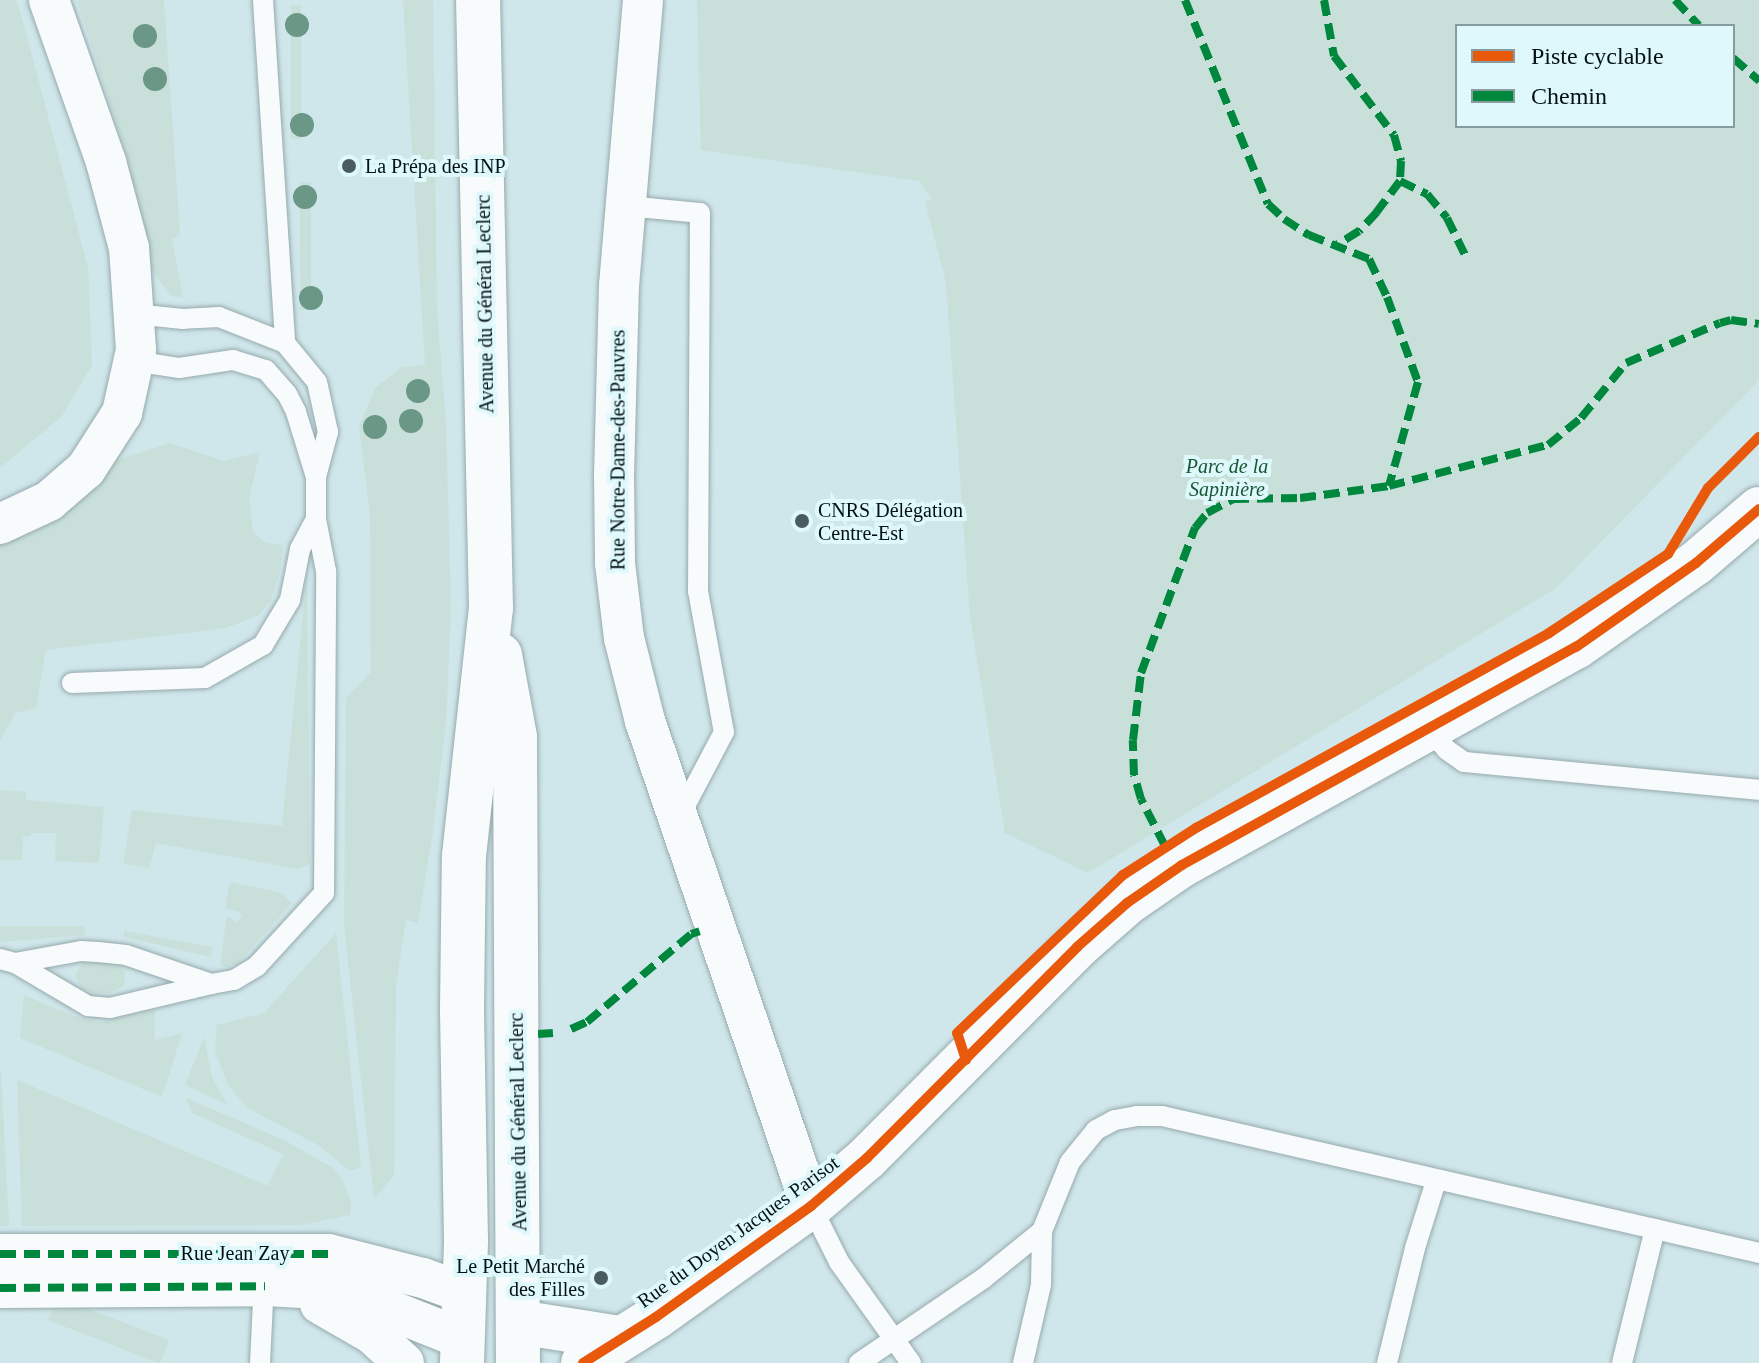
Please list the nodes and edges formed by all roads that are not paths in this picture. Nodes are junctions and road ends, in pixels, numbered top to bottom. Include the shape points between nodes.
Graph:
1 (49, 0) edge
2 (263, 0) edge
3 (478, 0) edge
4 (643, 0) edge
5 (626, 206) junction
6 (134, 314) junction
7 (285, 343) junction
8 (134, 361) junction
9 (316, 477) junction
10 (1759, 509) edge
11 (316, 519) junction
12 (0, 524) edge
13 (491, 608) junction
14 (72, 683) dead end
15 (1429, 728) junction
16 (1759, 790) edge
17 (678, 819) junction
18 (7, 961) edge
19 (211, 984) junction
20 (1436, 1181) junction
21 (811, 1206) junction
22 (1655, 1229) junction
23 (1042, 1231) junction
24 (1759, 1253) edge
25 (0, 1254) edge
26 (274, 1276) junction
27 (0, 1288) edge
28 (464, 1293) junction
29 (895, 1338) junction
30 (518, 1342) edge
31 (598, 1350) edge
32 (462, 1351) edge
33 (260, 1363) edge
34 (404, 1363) edge
35 (506, 1363) edge
36 (859, 1363) edge
37 (911, 1363) edge
38 (1023, 1363) edge
39 (1387, 1363) edge
40 (1622, 1363) edge

1 - 6 street via 106,162 129,248
2 - 7 lane
3 - 13 main road, Avenue du Général Leclerc
4 - 5 street, Rue Notre-Dame-des-Pauvres
5 - 17 street, Rue Notre-Dame-des-Pauvres via 619,285 615,563 624,638
5 - 17 lane via 700,213 698,591 724,732
6 - 7 lane via 219,317
6 - 8 street
7 - 9 lane via 317,382 328,432
8 - 9 lane via 179,368 233,360 266,370 296,412
8 - 12 street via 122,413 86,469 49,501
9 - 11 lane
10 - 15 main road, Rue du Doyen Jacques Parisot via 1637,607
11 - 14 lane via 300,549 290,600 263,645 205,678
11 - 19 lane via 326,571 324,893 257,966 234,980
13 - 28 main road, Avenue du Général Leclerc via 464,856
13 - 30 main road, Avenue du Général Leclerc via 515,737
15 - 16 lane via 1464,762
15 - 21 main road, Rue du Doyen Jacques Parisot via 1182,865 1127,903 867,1158
17 - 21 street, Rue Notre-Dame-des-Pauvres
18 - 19 lane via 81,951 126,955
18 - 19 lane via 88,1006 110,1008
20 - 22 lane
20 - 23 lane via 1162,1116 1137,1116 1096,1130 1082,1145
20 - 39 lane
21 - 29 lane via 839,1262
21 - 31 main road, Rue du Doyen Jacques Parisot via 656,1317
22 - 24 lane
22 - 40 lane
23 - 29 lane
23 - 38 lane via 1041,1285
25 - 26 street, Rue Jean Zay
26 - 27 street, Rue Jean Zay
26 - 28 street, Rue Jean Zay via 328,1254
26 - 32 street, Rue Jean Zay via 355,1298
26 - 33 lane
26 - 34 street, Rue Jean Zay via 372,1334
28 - 30 main road
28 - 32 main road, Avenue du Général Leclerc
29 - 36 lane
29 - 37 lane
30 - 31 main road, Rue du Doyen Jacques Parisot
32 - 35 main road

